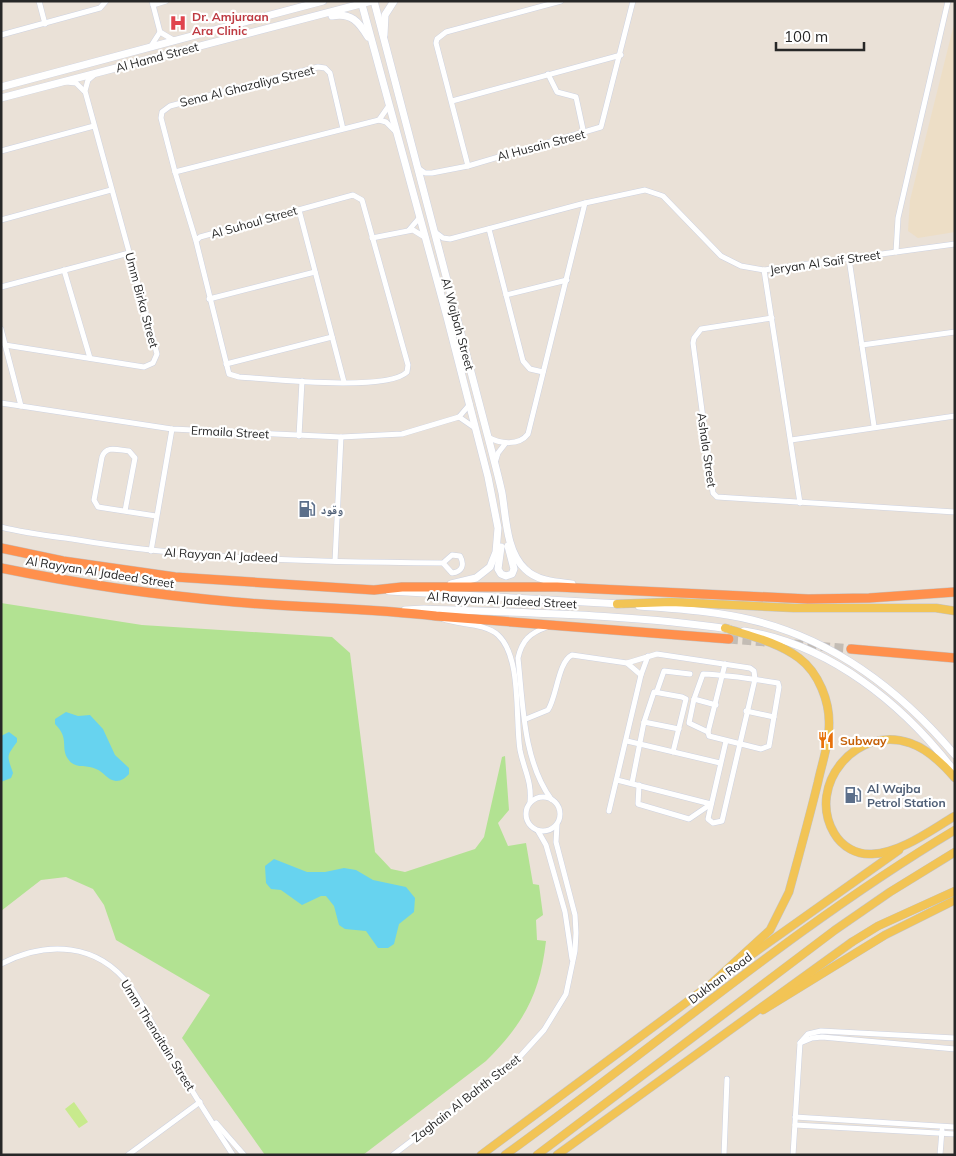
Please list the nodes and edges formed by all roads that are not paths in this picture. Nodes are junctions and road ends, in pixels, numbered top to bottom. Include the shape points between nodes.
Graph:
1 (39, 1) edge
2 (106, 1) edge
3 (166, 1) edge
4 (394, 1) edge
5 (561, 1) edge
6 (633, 1) edge
7 (948, 1) edge
8 (952, 1) edge
9 (321, 2) edge
10 (365, 2) edge
11 (153, 3) edge
12 (947, 10) junction
13 (304, 19) junction
14 (45, 24) junction
15 (256, 31) junction
16 (160, 32) junction
17 (1, 35) edge
18 (384, 40) junction
19 (179, 41) junction
20 (372, 44) junction
21 (146, 50) junction
22 (621, 55) junction
23 (96, 74) junction
24 (548, 74) junction
25 (65, 82) junction
26 (3, 86) edge
27 (85, 91) junction
28 (1, 98) edge
29 (452, 101) junction
30 (388, 106) junction
31 (379, 120) junction
32 (405, 123) junction
33 (94, 126) junction
34 (344, 129) junction
35 (395, 131) junction
36 (584, 134) junction
37 (1, 151) edge
38 (415, 164) junction
39 (468, 166) junction
40 (175, 172) junction
41 (112, 190) junction
42 (585, 203) junction
43 (299, 210) junction
44 (420, 217) junction
45 (1, 220) edge
46 (489, 229) junction
47 (409, 230) junction
48 (433, 230) junction
49 (372, 238) junction
50 (426, 238) junction
51 (450, 239) junction
52 (196, 241) junction
53 (955, 244) edge
54 (896, 252) junction
55 (129, 253) junction
56 (440, 257) junction
57 (849, 259) junction
58 (64, 270) junction
59 (764, 270) junction
60 (315, 272) junction
61 (567, 280) junction
62 (1, 287) edge
63 (506, 295) junction
64 (209, 299) junction
65 (772, 318) junction
66 (1, 329) edge
67 (955, 332) edge
68 (332, 337) junction
69 (6, 345) junction
70 (862, 345) junction
71 (90, 358) junction
72 (226, 364) junction
73 (543, 372) junction
74 (302, 382) junction
75 (344, 382) junction
76 (1, 403) edge
77 (470, 404) junction
78 (22, 406) junction
79 (955, 416) edge
80 (459, 418) junction
81 (874, 426) junction
82 (172, 429) junction
83 (476, 429) junction
84 (299, 436) junction
85 (341, 437) junction
86 (488, 437) junction
87 (791, 440) junction
88 (505, 444) junction
89 (494, 464) junction
90 (800, 503) junction
91 (124, 511) junction
92 (955, 512) edge
93 (156, 516) junction
94 (1, 527) edge
95 (498, 528) junction
96 (507, 531) junction
97 (1, 548) edge
98 (151, 551) junction
99 (335, 561) junction
100 (443, 563) dead end
101 (1, 568) edge
102 (436, 587) junction
103 (599, 589) junction
104 (374, 590) junction
105 (955, 592) edge
106 (617, 604) junction
107 (393, 611) junction
108 (955, 611) edge
109 (436, 616) junction
110 (552, 626) junction
111 (725, 628) junction
112 (729, 639) tunnel mouth
113 (851, 649) tunnel mouth
114 (648, 656) junction
115 (955, 658) edge
116 (627, 663) junction
117 (724, 664) junction
118 (690, 674) dead end
119 (642, 675) junction
120 (723, 677) junction
121 (755, 679) junction
122 (657, 691) junction
123 (694, 700) junction
124 (716, 706) junction
125 (746, 711) junction
126 (774, 717) junction
127 (526, 719) junction
128 (644, 722) junction
129 (678, 729) junction
130 (708, 732) junction
131 (528, 738) junction
132 (519, 740) junction
133 (726, 741) junction
134 (627, 742) junction
135 (739, 744) junction
136 (641, 745) junction
137 (673, 752) junction
138 (955, 755) edge
139 (720, 763) junction
140 (955, 772) edge
141 (955, 778) edge
142 (617, 780) junction
143 (632, 783) junction
144 (639, 785) junction
145 (551, 799) junction
146 (530, 802) junction
147 (710, 804) junction
148 (609, 811) dead end
149 (955, 816) edge
150 (557, 825) junction
151 (955, 830) edge
152 (538, 831) junction
153 (915, 839) junction
154 (955, 852) edge
155 (955, 891) edge
156 (955, 900) edge
157 (572, 959) junction
158 (1, 964) edge
159 (711, 984) junction
160 (716, 1038) junction
161 (955, 1038) edge
162 (800, 1043) junction
163 (955, 1049) edge
164 (727, 1079) dead end
165 (200, 1102) junction
166 (796, 1117) junction
167 (212, 1119) junction
168 (795, 1125) junction
169 (942, 1126) junction
170 (955, 1127) edge
171 (942, 1133) junction
172 (955, 1134) edge
173 (236, 1146) junction
174 (233, 1153) edge
175 (244, 1154) edge
176 (482, 1154) edge
177 (128, 1155) edge
178 (393, 1155) edge
179 (506, 1155) edge
180 (537, 1155) edge
181 (558, 1155) edge
182 (724, 1155) edge
183 (793, 1155) edge
184 (940, 1155) edge

1 - 14 street
2 - 14 street via 100,8
3 - 11 street
4 - 18 street via 385,15
5 - 29 street via 439,36 436,43
6 - 22 street, Al Husain Street
7 - 12 street
8 - 12 street
9 - 19 street, Al Hamd Street
10 - 13 street, Al Hamd Street
10 - 15 street via 268,24
10 - 18 street, Al Wajbah Street
10 - 20 street, Al Wajbah Street
10 - 32 street via 398,113
11 - 16 street
12 - 54 street via 898,218
13 - 15 street, Al Hamd Street
13 - 20 street via 339,14 350,16 360,23
14 - 17 street
15 - 23 street, Al Hamd Street
16 - 19 street
16 - 21 street via 155,43
18 - 32 street, Al Wajbah Street
19 - 21 street, Al Hamd Street
20 - 30 street, Al Wajbah Street
21 - 26 street, Al Hamd Street
22 - 24 street
22 - 36 street, Al Husain Street via 604,123
23 - 25 street, Al Hamd Street
23 - 27 street via 88,80
24 - 29 street
24 - 36 street via 557,92 576,97
25 - 27 street via 76,83
25 - 28 street, Al Hamd Street
27 - 33 street, Umm Birka Street
29 - 39 street
30 - 31 street
30 - 35 street, Al Wajbah Street
31 - 34 street
31 - 35 street
32 - 38 street, Al Wajbah Street
33 - 37 street
33 - 41 street, Umm Birka Street
34 - 40 street
34 - 40 street, Sena Al Ghazaliya Street via 330,73 318,67 165,109 161,118
35 - 44 street, Al Wajbah Street
36 - 39 street, Al Husain Street
38 - 39 street, Al Husain Street via 421,172 432,173
38 - 48 street, Al Wajbah Street
40 - 52 street
41 - 45 street
41 - 55 street, Umm Birka Street
42 - 46 street
42 - 59 street, Jeryan Al Saif Street via 644,190 663,196 721,256 742,266
42 - 61 street
43 - 49 street, Al Suhoul Street via 358,196 362,200
43 - 52 street, Al Suhoul Street via 200,237
43 - 60 street
44 - 47 street
44 - 50 street, Al Wajbah Street
46 - 51 street
46 - 63 street
47 - 49 street
47 - 50 street
48 - 51 street via 437,235
48 - 56 street, Al Wajbah Street
49 - 75 street, Al Suhoul Street via 408,365 403,376 391,381
50 - 77 street, Al Wajbah Street
51 - 56 street via 444,243
52 - 64 street, Al Suhoul Street
53 - 54 street, Jeryan Al Saif Street
54 - 57 street, Jeryan Al Saif Street
55 - 58 street
55 - 71 street, Umm Birka Street via 156,354 153,364 144,367
56 - 86 street, Al Wajbah Street
57 - 59 street, Jeryan Al Saif Street
57 - 70 street
58 - 62 street
58 - 71 street
59 - 65 street
60 - 64 street
60 - 68 street
61 - 63 street
61 - 73 street
63 - 73 street via 523,361 530,369
64 - 72 street, Al Suhoul Street
65 - 87 street
65 - 90 street, Ashala Street via 701,329 694,338 713,493 722,498
66 - 69 street
67 - 70 street
68 - 72 street
68 - 75 street
69 - 71 street, Umm Birka Street
69 - 78 street
70 - 81 street
72 - 74 street, Al Suhoul Street via 229,374 234,377
73 - 88 street via 528,434
74 - 75 street, Al Suhoul Street
74 - 84 street
76 - 78 street, Ermaila Street
77 - 80 street
77 - 83 street, Al Wajbah Street
78 - 82 street, Ermaila Street
79 - 81 street
80 - 83 street
80 - 85 street, Ermaila Street via 392,436
81 - 87 street
82 - 84 street, Ermaila Street
82 - 93 street
83 - 95 street, Al Wajbah Street
84 - 85 street, Ermaila Street
85 - 99 street
86 - 88 street
86 - 89 street, Al Wajbah Street
87 - 90 street
88 - 89 street
89 - 96 street, Al Wajbah Street
90 - 92 street, Ashala Street
91 - 91 street via 98,507 94,500 102,457 109,448 129,452 135,458
91 - 93 street
93 - 98 street
94 - 98 street, Al Rayyan Al Jadeed
95 - 96 street via 501,545 498,569 506,576 514,569
95 - 102 street, Al Wajbah Street via 495,557 484,573 468,581
96 - 103 street, Al Wajbah Street via 516,556 530,573 546,580
97 - 104 highway, Al Rayyan Al Jadeed Street via 62,561 175,577
98 - 99 street, Al Rayyan Al Jadeed
99 - 100 street, Al Rayyan Al Jadeed
101 - 107 highway, Al Rayyan Al Jadeed Street via 68,582 172,596 236,603
102 - 103 highway
102 - 104 highway
103 - 105 highway via 808,599
104 - 106 street, Al Rayyan Al Jadeed Street
106 - 108 main road via 671,602
106 - 138 street, Al Rayyan Al Jadeed Street via 728,615 797,634 853,663 895,693
107 - 109 highway
107 - 111 street, Al Rayyan Al Jadeed Street via 424,609 554,615
109 - 110 highway
109 - 132 street via 455,624 490,630 505,642 513,668
110 - 112 highway
110 - 127 street via 532,633 520,650 518,658
111 - 140 street, Al Rayyan Al Jadeed Street via 792,644 851,674 883,696 916,727
111 - 159 main road via 760,639 800,658 811,669 820,686 826,700 829,725 810,815 784,906 762,939
113 - 115 highway
114 - 116 street
114 - 117 street via 660,654
114 - 119 street
116 - 119 street
116 - 127 street via 576,654 568,656 548,710
117 - 120 street
117 - 121 street via 750,668
118 - 122 street via 664,672
119 - 134 street
120 - 121 street
120 - 123 street via 702,675
120 - 124 street
121 - 125 street
121 - 126 street via 779,685
122 - 128 street via 651,693
122 - 129 street via 685,698
123 - 124 street
123 - 130 street via 689,723
124 - 130 street
125 - 126 street
125 - 135 street
126 - 135 street via 769,746 761,749
127 - 131 street
128 - 129 street
128 - 136 street
129 - 137 street
130 - 133 street via 710,738
131 - 132 street via 525,744
131 - 145 street via 539,778
132 - 146 street via 530,782
133 - 135 street
133 - 139 street
134 - 136 street
134 - 142 street
135 - 147 street via 720,823 709,822
136 - 137 street
136 - 143 street
137 - 139 street
139 - 147 street
141 - 153 main road via 921,748 891,740 872,742 856,749 833,775 825,807 830,827 844,845 871,855
142 - 143 street
142 - 148 street
143 - 144 street
144 - 147 street
144 - 147 street via 638,804 689,819
145 - 146 street via 544,797
145 - 150 street via 560,809
146 - 152 street via 526,818
149 - 153 main road
150 - 152 street via 552,830
150 - 157 street, Zaghain Al Bahth Street via 556,842 575,915
151 - 179 main road, Dukhan Road via 877,879 760,962
152 - 157 street, Zaghain Al Bahth Street via 546,845 565,912
153 - 159 main road
154 - 180 main road via 835,930
155 - 160 main road, bridge via 878,926
156 - 160 main road via 879,939
157 - 178 street, Zaghain Al Bahth Street via 566,994 531,1047
158 - 165 street, Umm Thenaitain Street via 57,948 84,952 111,966 131,987
159 - 176 main road
160 - 181 main road
161 - 162 street via 821,1031 808,1034
162 - 163 street via 822,1037
162 - 166 street
164 - 182 street
165 - 167 street, Umm Thenaitain Street
165 - 177 street, Umm Thenaitain Street
166 - 168 street
166 - 169 street
167 - 173 street, Umm Thenaitain Street
167 - 174 street, Umm Thenaitain Street
168 - 171 street
168 - 183 street
169 - 170 street
169 - 171 street
171 - 172 street
171 - 184 street
173 - 174 street
173 - 175 street, Umm Thenaitain Street
174 - 175 street, Umm Thenaitain Street

